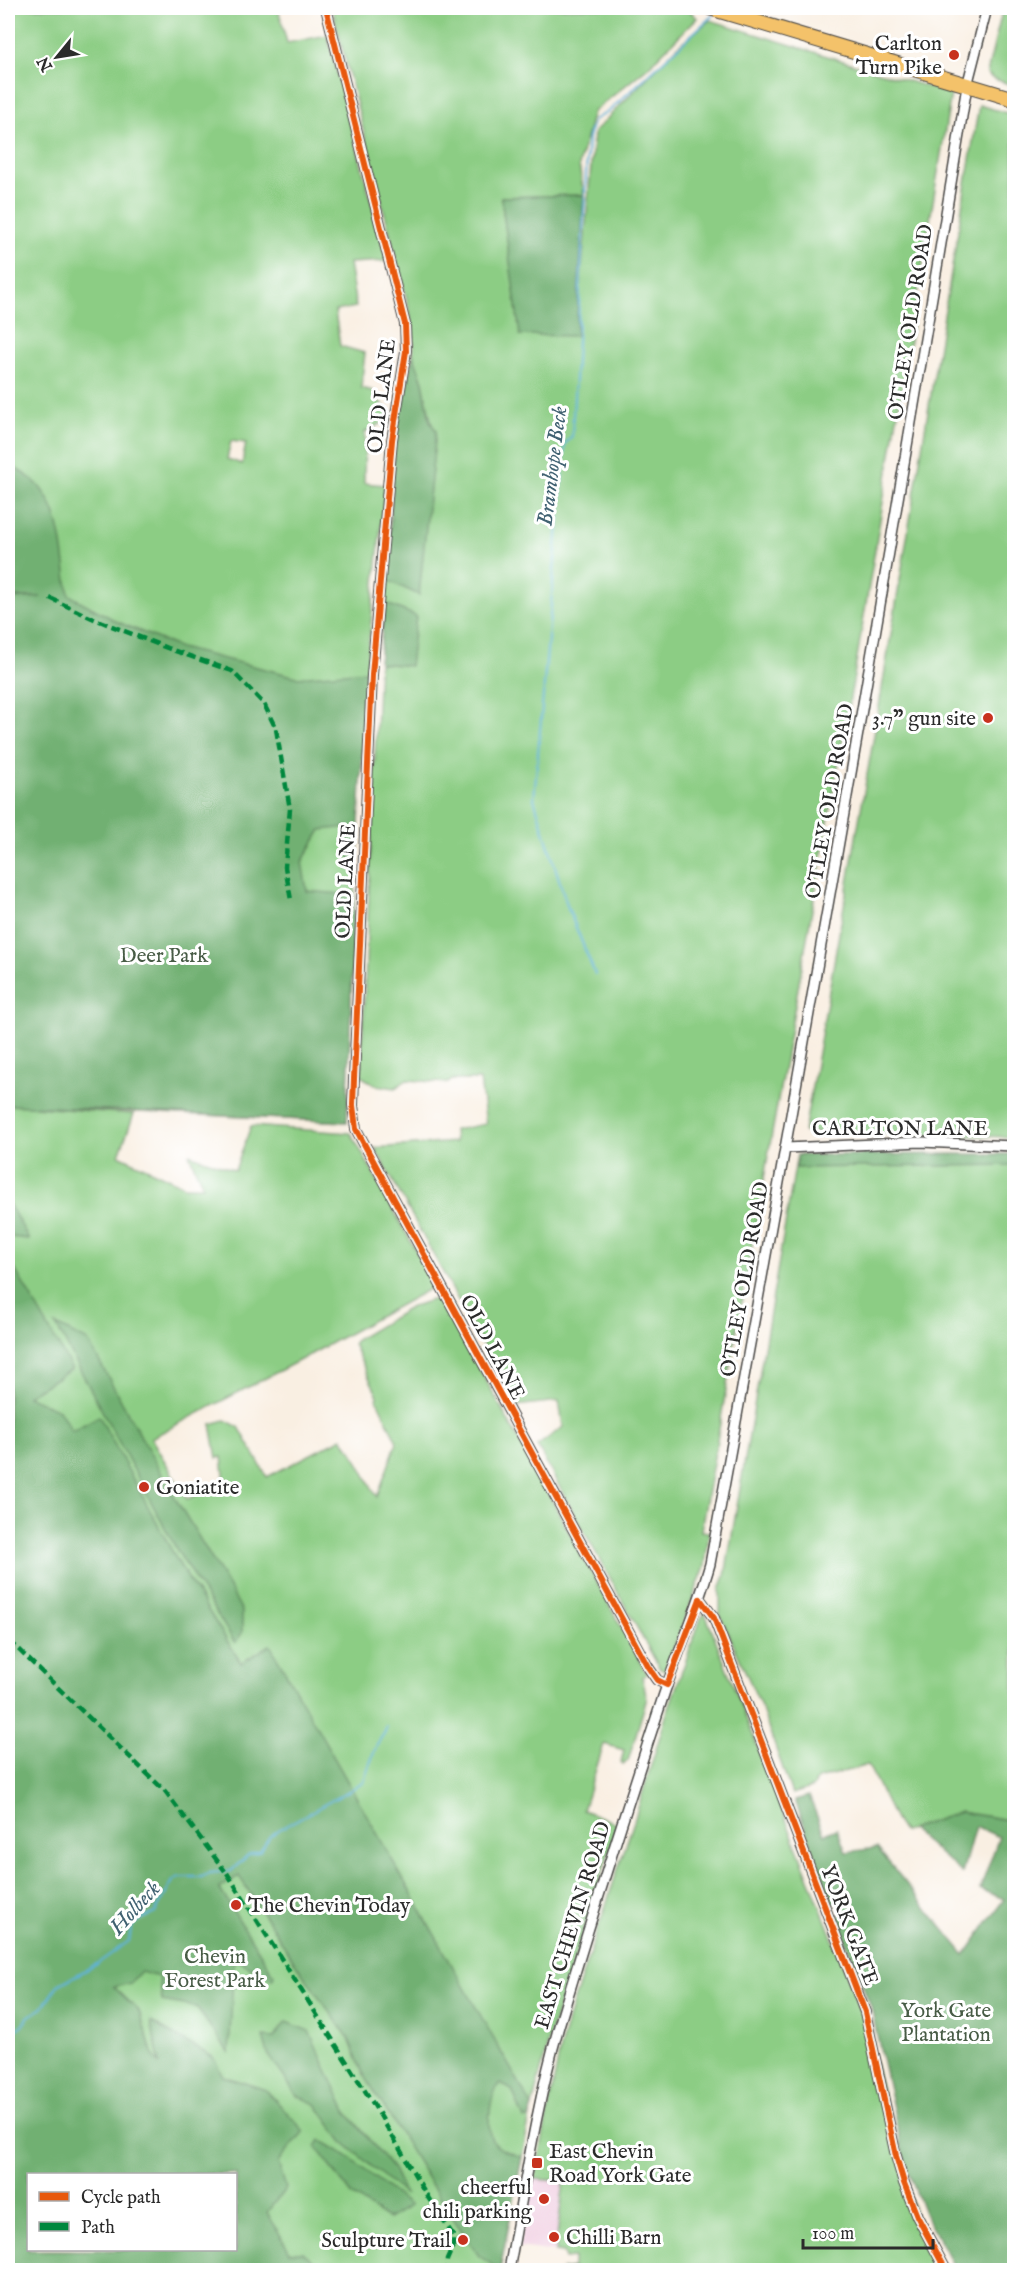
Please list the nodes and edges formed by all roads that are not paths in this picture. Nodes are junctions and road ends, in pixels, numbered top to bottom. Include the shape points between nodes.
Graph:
1 (326, 8) edge
2 (710, 8) edge
3 (987, 8) edge
4 (967, 87) junction
5 (1014, 99) edge
6 (1014, 1146) edge
7 (786, 1148) junction
8 (700, 1599) junction
9 (667, 1685) junction
10 (509, 2271) edge
11 (946, 2271) edge

1 - 9 street, OLD LANE via 405,324 406,351 392,440 372,675 354,1067 355,1123 648,1667 657,1680
2 - 4 highway
3 - 4 street, OTLEY OLD ROAD
4 - 5 highway
4 - 7 street, OTLEY OLD ROAD
6 - 7 street, CARLTON LANE via 921,1142
7 - 8 street, OTLEY OLD ROAD via 710,1564
8 - 9 street, EAST CHEVIN ROAD
8 - 11 street, YORK GATE via 714,1618 865,2013 904,2183
9 - 10 street, EAST CHEVIN ROAD via 559,2027

